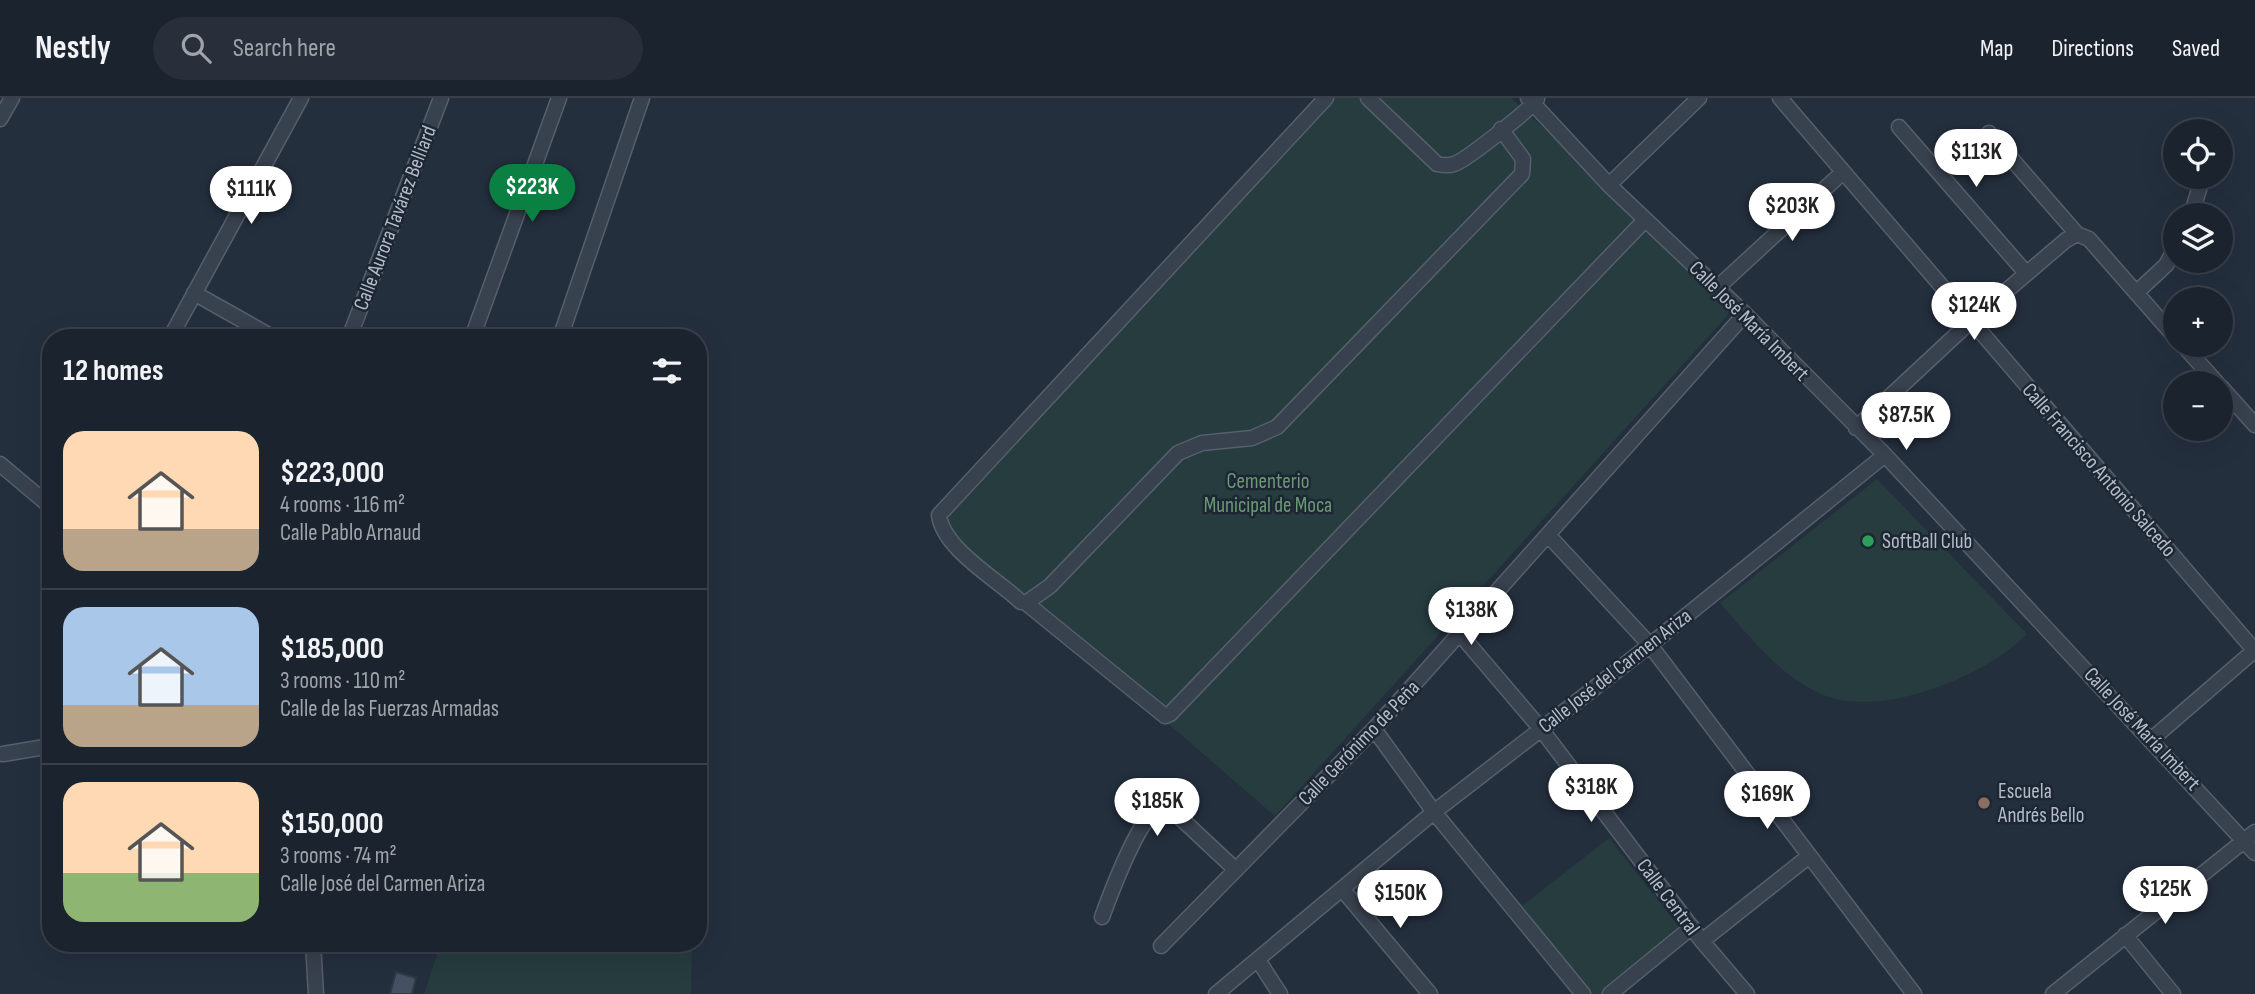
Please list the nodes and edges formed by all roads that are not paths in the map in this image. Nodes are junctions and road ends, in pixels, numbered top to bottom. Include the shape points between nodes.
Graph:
1 (12, 98) edge
2 (301, 98) edge
3 (441, 98) edge
4 (559, 98) edge
5 (642, 98) edge
6 (1326, 98) edge
7 (1368, 98) edge
8 (1699, 98) edge
9 (1780, 98) edge
10 (1533, 101) edge
11 (0, 119) edge
12 (1899, 127) dead end
13 (1501, 129) junction
14 (1989, 133) dead end
15 (1843, 172) junction
16 (1609, 185) junction
17 (1645, 220) junction
18 (2077, 234) junction
19 (2163, 268) edge
20 (2026, 273) junction
21 (1717, 288) junction
22 (194, 293) junction
23 (2136, 293) junction
24 (1745, 314) junction
25 (1971, 321) junction
26 (2163, 323) edge
27 (175, 329) edge
28 (258, 329) edge
29 (352, 329) edge
30 (475, 329) edge
31 (563, 329) edge
32 (2194, 357) edge
33 (2206, 371) edge
34 (2233, 401) edge
35 (2255, 425) edge
36 (1856, 428) junction
37 (1885, 455) junction
38 (0, 464) edge
39 (42, 500) edge
40 (1549, 537) junction
41 (1026, 603) junction
42 (1460, 634) junction
43 (1650, 645) junction
44 (2255, 650) edge
45 (1374, 729) junction
46 (1541, 729) junction
47 (2152, 739) junction
48 (42, 747) edge
49 (1, 753) edge
50 (1434, 812) junction
51 (2250, 836) edge
52 (2255, 853) edge
53 (1808, 858) junction
54 (1236, 870) junction
55 (1342, 889) junction
56 (1102, 917) dead end
57 (1692, 927) junction
58 (2125, 935) junction
59 (1702, 941) junction
60 (1161, 946) dead end
61 (314, 952) edge
62 (1258, 960) junction
63 (316, 994) edge
64 (1216, 994) edge
65 (1280, 994) edge
66 (1430, 994) edge
67 (1583, 994) edge
68 (1610, 994) edge
69 (1747, 994) edge
70 (1914, 994) edge
71 (2053, 994) edge
72 (2173, 994) edge

1 - 11 street
2 - 22 street
3 - 29 street, Calle Aurora Tavárez Belliard
4 - 30 street
5 - 31 street
6 - 41 street via 939,515 950,542
7 - 13 street via 1437,164 1453,165 1475,153
8 - 16 street
9 - 15 street, Calle Francisco Antonio Salcedo
10 - 13 street
10 - 16 street, Calle José María Imbert
12 - 20 street
13 - 41 street via 1522,159 1522,174 1277,427 1252,438 1202,443 1178,453 1050,586
14 - 18 street
15 - 21 street
15 - 25 street, Calle Francisco Antonio Salcedo
16 - 17 street, Calle José María Imbert
17 - 21 street, Calle José María Imbert
17 - 41 street via 1170,714 1165,716
18 - 20 street
18 - 23 street via 2089,239
19 - 23 street
20 - 25 street
21 - 24 street, Calle José María Imbert
22 - 27 street
22 - 28 street
23 - 26 street
24 - 36 street, Calle José María Imbert
24 - 40 street, Calle Gerónimo de Peña
25 - 36 street
25 - 44 street, Calle Francisco Antonio Salcedo
32 - 33 street
34 - 35 street
36 - 37 street, Calle José María Imbert
37 - 43 street, Calle José del Carmen Ariza
37 - 47 street, Calle José María Imbert
38 - 39 street
40 - 42 street, Calle Gerónimo de Peña
40 - 43 street
42 - 45 street, Calle Gerónimo de Peña
42 - 46 street, Calle Central
43 - 46 street, Calle José del Carmen Ariza
43 - 53 street
44 - 47 street
45 - 50 street
45 - 54 street, Calle Gerónimo de Peña
46 - 50 street, Calle José del Carmen Ariza
46 - 57 street, Calle Central
47 - 51 street, Calle José María Imbert
48 - 49 street
50 - 55 street, Calle José del Carmen Ariza
50 - 67 street
51 - 52 street, Calle José María Imbert
51 - 58 street
53 - 59 street
53 - 70 street
54 - 56 street via 1174,812 1161,810 1148,819 1117,876
54 - 60 street, Calle Gerónimo de Peña
55 - 62 street, Calle José del Carmen Ariza
55 - 66 street
57 - 59 street, Calle Central
57 - 68 street
58 - 71 street
58 - 72 street
59 - 69 street, Calle Central
61 - 63 street
62 - 64 street, Calle José del Carmen Ariza
62 - 65 street

